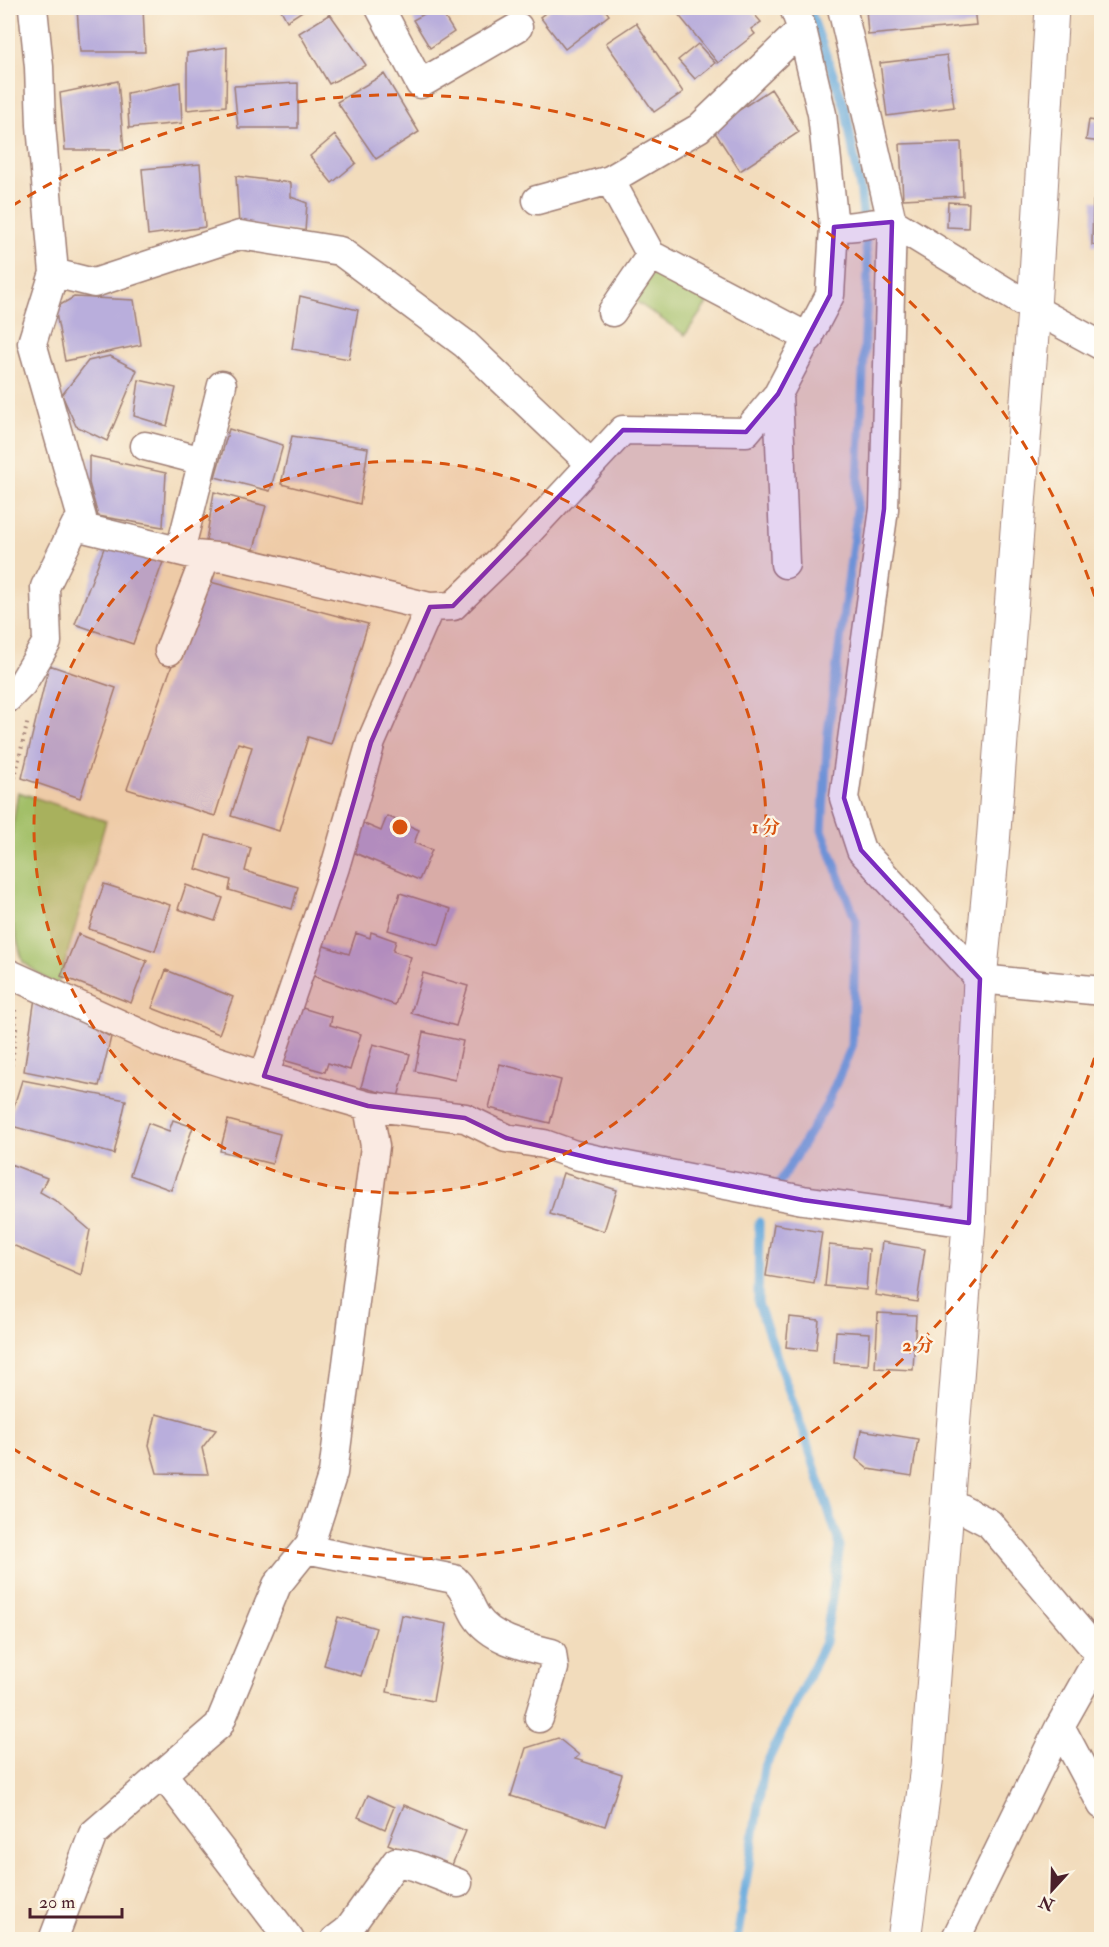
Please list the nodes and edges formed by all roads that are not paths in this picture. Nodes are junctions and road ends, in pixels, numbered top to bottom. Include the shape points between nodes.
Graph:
1 (33, 8) edge
2 (380, 8) edge
3 (842, 8) edge
4 (1052, 8) edge
5 (798, 18) edge
6 (518, 27) dead end
7 (610, 180) junction
8 (537, 200) dead end
9 (865, 225) junction
10 (651, 255) junction
11 (54, 273) junction
12 (1034, 309) junction
13 (612, 312) dead end
14 (809, 338) junction
15 (1101, 346) edge
16 (222, 385) dead end
17 (778, 394) junction
18 (146, 446) dead end
19 (203, 461) junction
20 (591, 464) junction
21 (75, 526) junction
22 (193, 554) junction
23 (785, 564) dead end
24 (430, 607) junction
25 (170, 651) dead end
26 (19, 705) edge
27 (9, 970) edge
28 (980, 979) junction
29 (1101, 991) edge
30 (264, 1076) junction
31 (368, 1106) junction
32 (969, 1223) junction
33 (947, 1501) junction
34 (306, 1549) junction
35 (1100, 1654) edge
36 (539, 1718) dead end
37 (1060, 1726) junction
38 (162, 1773) junction
39 (1101, 1805) edge
40 (458, 1883) dead end
41 (53, 1940) edge
42 (290, 1940) edge
43 (336, 1940) edge
44 (903, 1940) edge
45 (955, 1940) edge

1 - 11 street
2 - 6 street via 420,84
3 - 9 street
4 - 12 street
5 - 7 street via 699,128
5 - 9 street via 822,114
7 - 8 street
7 - 10 street
9 - 12 street
9 - 14 street
9 - 28 street via 884,509 844,798 861,850
10 - 13 street
10 - 14 street
11 - 20 street via 94,283 240,235 340,252 465,344
11 - 21 street via 32,343 82,518
12 - 15 street
12 - 28 street
14 - 17 street
16 - 19 street
17 - 20 street via 746,432 623,430
17 - 23 street
18 - 19 street
19 - 22 street
20 - 24 street via 453,606
21 - 22 street
21 - 26 street via 45,587 47,642 22,684
22 - 24 street via 226,558
22 - 25 street
24 - 30 street via 371,742 335,867
27 - 30 street via 159,1042
28 - 29 street
28 - 32 street
30 - 31 street
31 - 32 street via 465,1118 506,1138 641,1169 803,1200
31 - 34 street via 375,1146 333,1473
32 - 33 street
33 - 35 street via 989,1523
33 - 44 street via 927,1767
34 - 36 street via 454,1579 464,1590 477,1618 494,1633 525,1647 552,1653 554,1668
34 - 38 street via 277,1585 219,1725
35 - 37 street
37 - 39 street
37 - 45 street
38 - 41 street via 93,1834
38 - 42 street
40 - 43 street via 396,1862 347,1931

